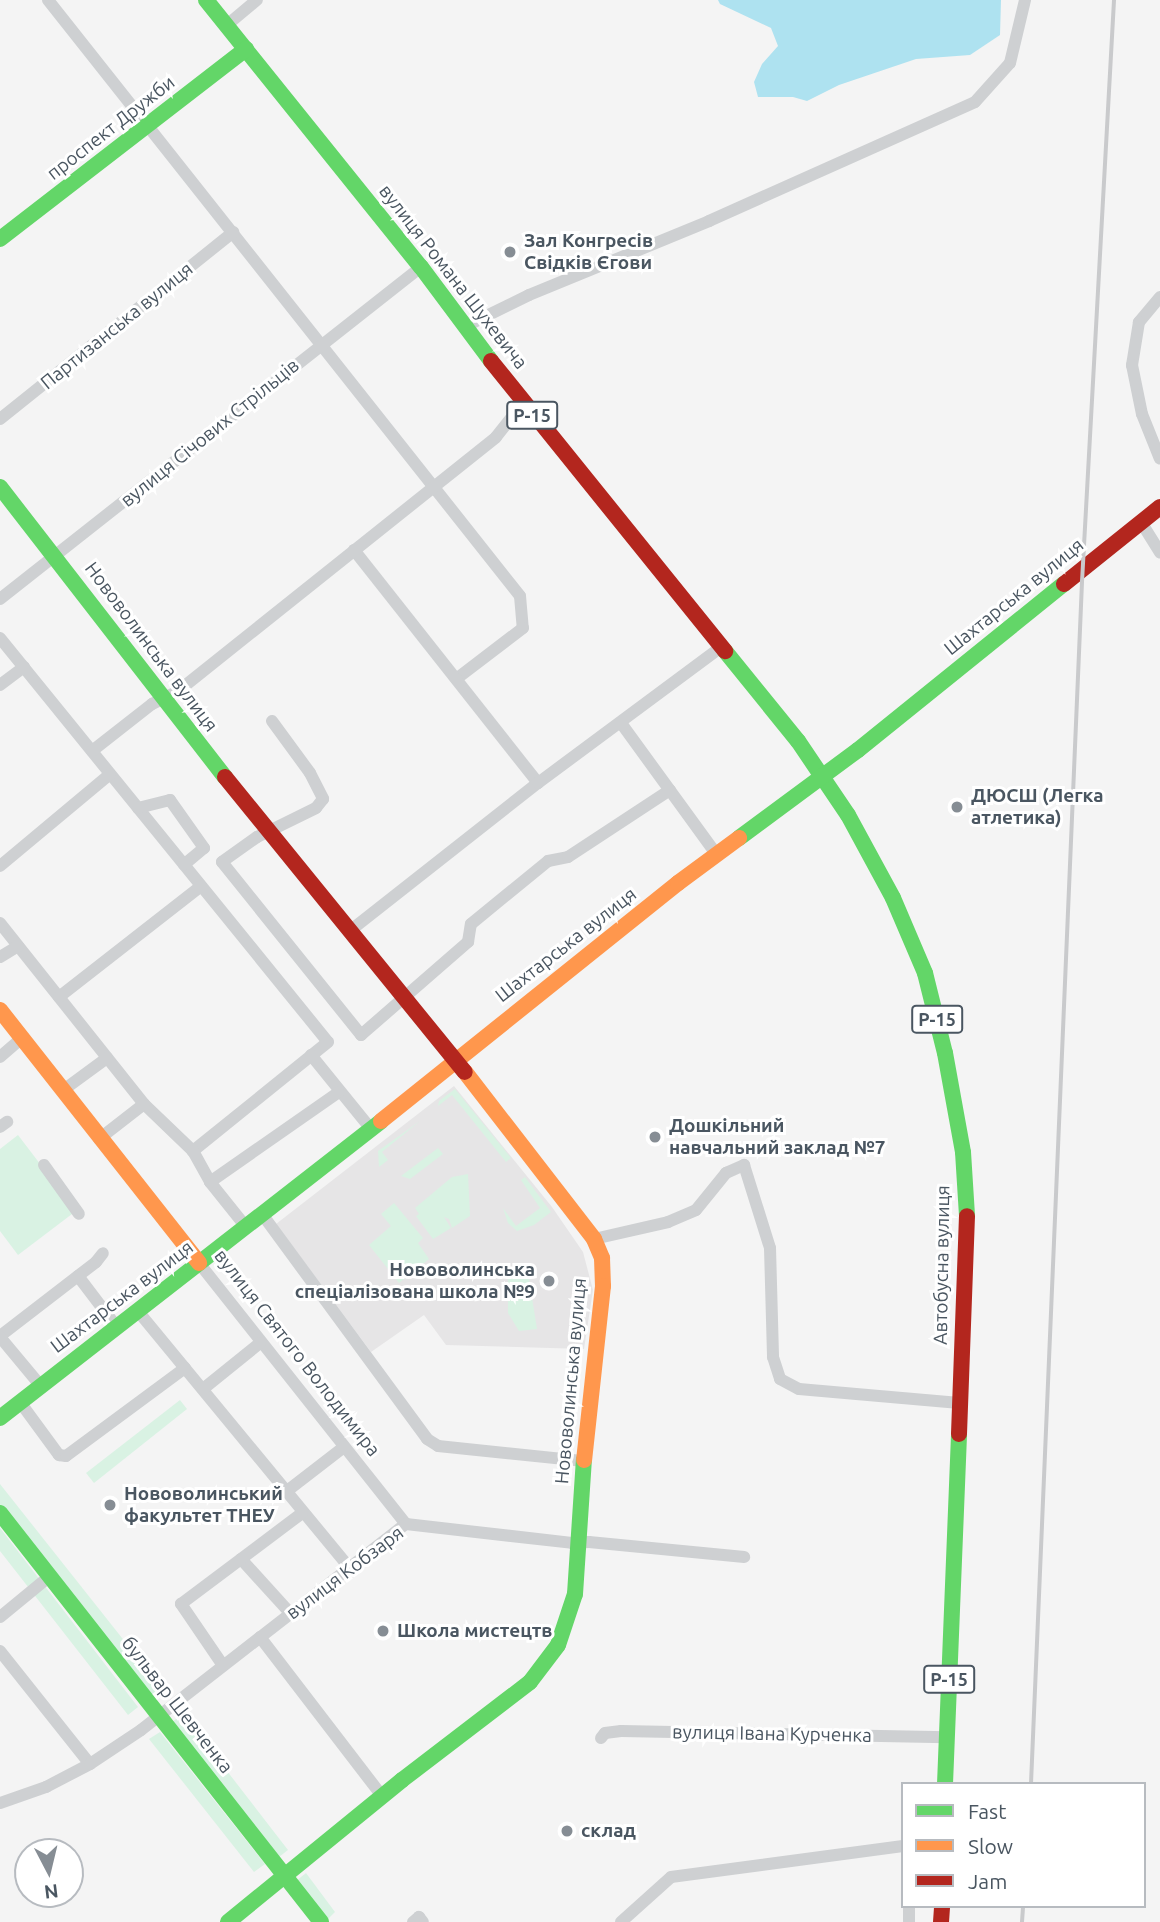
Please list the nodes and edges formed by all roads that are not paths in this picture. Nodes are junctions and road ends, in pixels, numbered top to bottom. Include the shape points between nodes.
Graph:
1 (48, 0) edge
2 (206, 0) edge
3 (257, 0) edge
4 (1025, 0) edge
5 (228, 25) junction
6 (246, 49) junction
7 (149, 126) junction
8 (233, 232) junction
9 (0, 239) edge
10 (421, 267) junction
11 (1160, 297) edge
12 (466, 326) junction
13 (320, 345) junction
14 (523, 403) junction
15 (0, 419) edge
16 (1160, 459) edge
17 (0, 487) edge
18 (433, 488) junction
19 (1160, 507) edge
20 (1141, 522) junction
21 (354, 550) junction
22 (1160, 553) edge
23 (55, 557) junction
24 (0, 600) edge
25 (0, 638) edge
26 (722, 647) junction
27 (24, 667) junction
28 (456, 679) junction
29 (0, 685) edge
30 (163, 701) junction
31 (272, 721) dead end
32 (621, 723) junction
33 (92, 751) junction
34 (110, 774) junction
35 (824, 776) junction
36 (538, 783) junction
37 (670, 790) junction
38 (138, 808) junction
39 (269, 831) junction
40 (717, 855) junction
41 (184, 865) junction
42 (0, 866) edge
43 (201, 886) junction
44 (0, 923) edge
45 (351, 930) junction
46 (18, 946) junction
47 (0, 957) edge
48 (59, 997) junction
49 (405, 998) junction
50 (0, 1010) edge
51 (22, 1038) junction
52 (311, 1055) junction
53 (0, 1057) edge
54 (107, 1058) junction
55 (454, 1060) junction
56 (62, 1091) junction
57 (339, 1092) junction
58 (144, 1104) junction
59 (371, 1129) junction
60 (99, 1139) junction
61 (192, 1151) junction
62 (44, 1165) dead end
63 (210, 1182) junction
64 (79, 1214) dead end
65 (262, 1214) junction
66 (246, 1227) junction
67 (594, 1239) junction
68 (103, 1253) dead end
69 (199, 1263) junction
70 (78, 1276) junction
71 (137, 1310) junction
72 (116, 1326) junction
73 (0, 1337) edge
74 (260, 1343) junction
75 (185, 1368) junction
76 (40, 1385) junction
77 (203, 1389) junction
78 (20, 1402) junction
79 (959, 1403) junction
80 (0, 1418) edge
81 (344, 1447) junction
82 (584, 1461) junction
83 (287, 1491) junction
84 (0, 1513) edge
85 (302, 1513) junction
86 (406, 1524) junction
87 (579, 1542) junction
88 (744, 1557) dead end
89 (242, 1559) junction
90 (351, 1570) junction
91 (50, 1576) junction
92 (291, 1614) junction
93 (0, 1617) edge
94 (260, 1637) junction
95 (0, 1651) edge
96 (222, 1664) junction
97 (158, 1716) junction
98 (947, 1737) junction
99 (601, 1738) dead end
100 (90, 1764) junction
101 (945, 1782) edge
102 (382, 1796) junction
103 (0, 1803) edge
104 (901, 1846) edge
105 (284, 1876) junction
106 (228, 1922) edge
107 (321, 1922) edge
108 (413, 1922) edge
109 (423, 1922) edge
110 (621, 1922) edge

1 - 7 street
2 - 5 street, вулиця Романа Шухевича / Р-15
3 - 5 street
4 - 12 street via 1010,63 975,102
5 - 6 street, вулиця Романа Шухевича / Р-15
6 - 7 street, проспект Дружби
6 - 10 street, вулиця Романа Шухевича / Р-15
7 - 8 street
7 - 9 street, проспект Дружби
8 - 13 street
8 - 15 street, Партизанська вулиця
10 - 12 street, вулиця Романа Шухевича / Р-15
10 - 13 street, вулиця Січових Стрільців
11 - 16 street via 1139,322 1132,365 1142,414
12 - 14 street, вулиця Романа Шухевича / Р-15
13 - 18 street
13 - 23 street, вулиця Січових Стрільців
14 - 18 street via 496,437
14 - 26 street, вулиця Романа Шухевича / Р-15
17 - 23 street, Нововолинська вулиця
18 - 21 street
18 - 28 street via 520,596 523,628
19 - 20 street, Шахтарська вулиця
20 - 22 street
20 - 35 street, Шахтарська вулиця
21 - 28 street
21 - 30 street
23 - 24 street, вулиця Січових Стрільців
23 - 30 street, Нововолинська вулиця
25 - 27 street
26 - 32 street
26 - 35 street, вулиця Романа Шухевича / Р-15
27 - 29 street
27 - 33 street
28 - 36 street
30 - 33 street via 152,704
30 - 39 street, Нововолинська вулиця
31 - 39 street via 323,799 316,808
32 - 36 street
32 - 37 street
33 - 34 street
34 - 38 street
34 - 42 street
35 - 40 street, Шахтарська вулиця
35 - 79 street, Автобусна вулиця / Р-15 via 893,898 925,973 945,1053 963,1152 967,1218
36 - 45 street
37 - 40 street
37 - 49 street via 568,857 548,861 471,925 468,942
38 - 41 street
38 - 41 street via 170,800 204,849
39 - 45 street, Нововолинська вулиця
39 - 49 street via 222,862 343,1013 361,1035
40 - 55 street, Шахтарська вулиця
41 - 43 street
43 - 48 street
43 - 52 street via 328,1042
44 - 46 street
45 - 49 street, Нововолинська вулиця
46 - 47 street
46 - 48 street
48 - 54 street
49 - 55 street, Нововолинська вулиця
50 - 51 street, вулиця Святого Володимира
51 - 53 street
51 - 56 street, вулиця Святого Володимира
52 - 57 street
52 - 61 street
54 - 56 street
54 - 58 street
55 - 59 street, Шахтарська вулиця
55 - 67 street, Нововолинська вулиця
56 - 60 street, вулиця Святого Володимира
57 - 59 street
57 - 63 street
58 - 60 street
58 - 61 street
59 - 65 street, Шахтарська вулиця
60 - 69 street, вулиця Святого Володимира
61 - 63 street
62 - 64 street
63 - 66 street
65 - 66 street, Шахтарська вулиця
65 - 82 street via 428,1440 438,1446
66 - 69 street, Шахтарська вулиця
67 - 79 street via 668,1222 696,1210 726,1173 744,1165 770,1248 774,1357 780,1379 799,1389
67 - 82 street, Нововолинська вулиця via 602,1258 603,1286
68 - 70 street
69 - 71 street, Шахтарська вулиця
69 - 74 street, вулиця Святого Володимира
70 - 72 street
70 - 73 street
71 - 72 street, Шахтарська вулиця
71 - 75 street
72 - 76 street, Шахтарська вулиця
73 - 76 street
74 - 77 street
74 - 81 street, вулиця Святого Володимира
75 - 77 street
75 - 78 street via 66,1456 59,1455
76 - 78 street, Шахтарська вулиця
77 - 83 street
78 - 80 street, Шахтарська вулиця
79 - 98 street, Автобусна вулиця / Р-15
81 - 83 street
81 - 86 street, вулиця Святого Володимира
82 - 87 street, Нововолинська вулиця
83 - 85 street
84 - 91 street, бульвар Шевченка
85 - 89 street
85 - 90 street
86 - 87 street, вулиця Кобзаря
86 - 90 street, вулиця Кобзаря
87 - 88 street, вулиця Кобзаря
87 - 102 street, Нововолинська вулиця via 575,1594 558,1645 530,1682
89 - 92 street
89 - 96 street via 181,1604
90 - 92 street, вулиця Кобзаря
91 - 93 street
91 - 97 street, бульвар Шевченка
92 - 94 street, вулиця Кобзаря
94 - 96 street, вулиця Кобзаря
94 - 102 street
95 - 100 street
96 - 97 street, вулиця Кобзаря
97 - 100 street, вулиця Кобзаря
97 - 105 street, бульвар Шевченка
98 - 99 street, вулиця Івана Курченка via 621,1731
98 - 101 street, Автобусна вулиця / Р-15
100 - 103 street, вулиця Кобзаря via 46,1787
102 - 105 street, Нововолинська вулиця
104 - 110 street via 671,1877
105 - 106 street, Нововолинська вулиця
105 - 107 street, бульвар Шевченка
108 - 109 street via 419,1917

